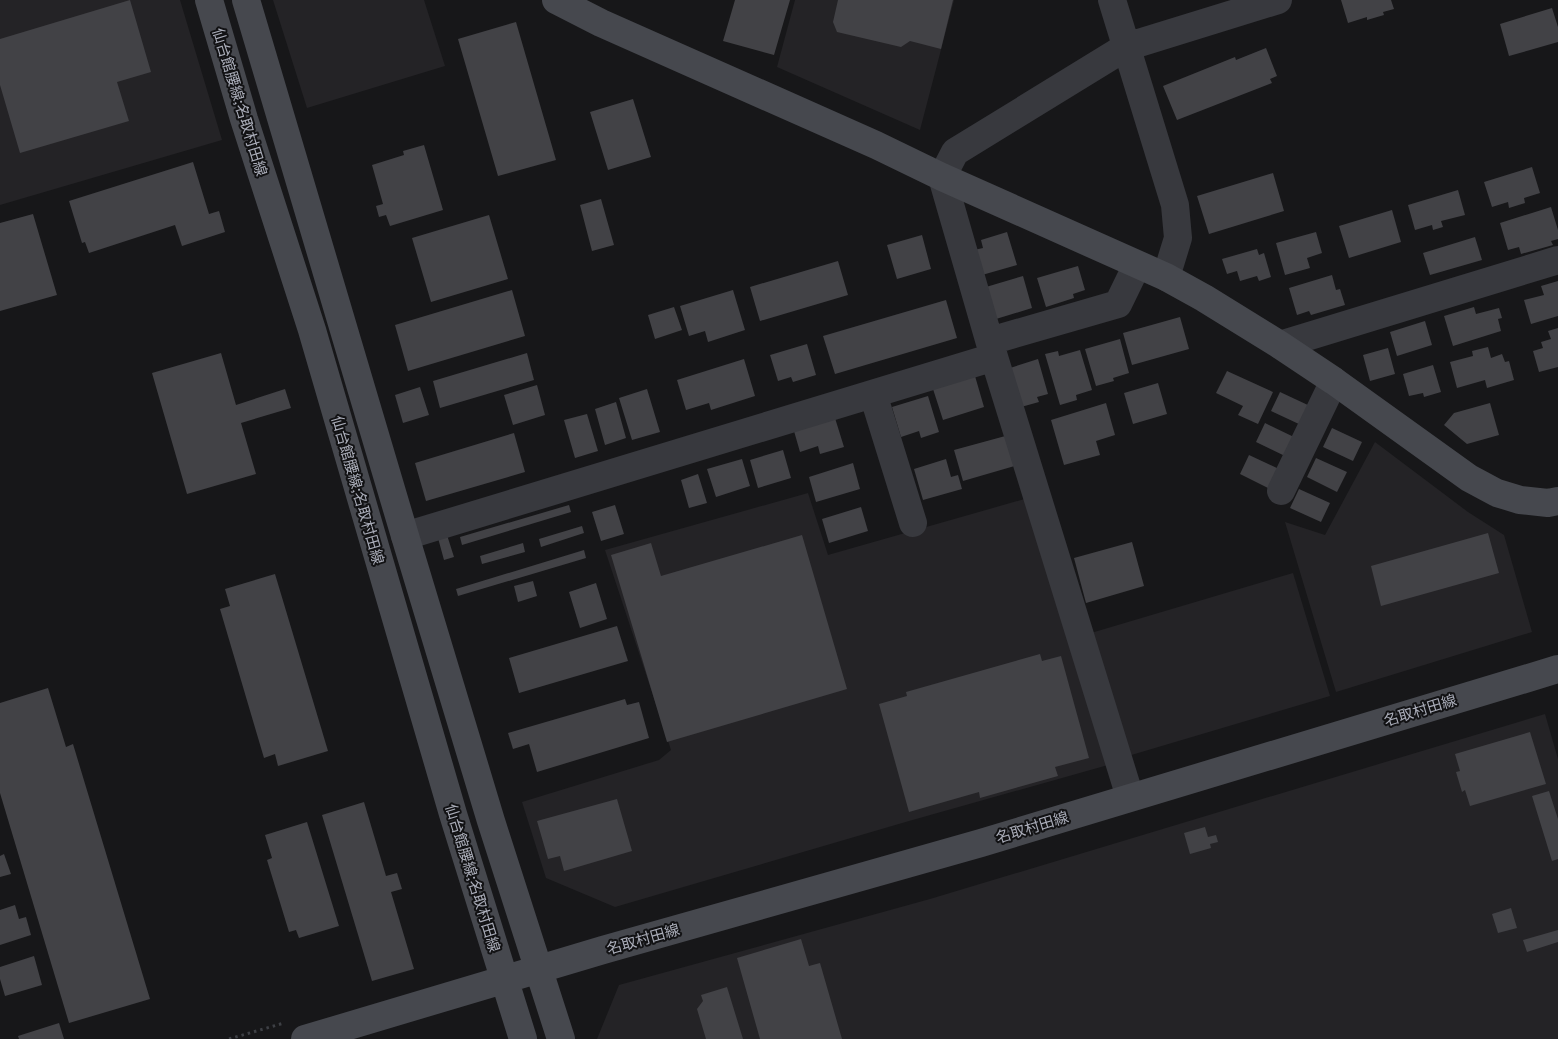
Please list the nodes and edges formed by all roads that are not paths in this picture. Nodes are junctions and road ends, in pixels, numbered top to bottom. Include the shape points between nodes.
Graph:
1 (209, 0) edge
2 (246, 0) edge
3 (556, 0) edge
4 (1112, 0) edge
5 (1278, 0) edge
6 (1126, 47) junction
7 (942, 177) junction
8 (1558, 260) edge
9 (1137, 265) junction
10 (1166, 277) junction
11 (1280, 345) junction
12 (992, 349) junction
13 (1334, 381) junction
14 (872, 394) junction
15 (1281, 491) dead end
16 (1558, 501) edge
17 (912, 523) dead end
18 (405, 536) junction
19 (1558, 669) edge
20 (1130, 797) junction
21 (539, 970) junction
22 (505, 980) junction
23 (305, 1039) edge
24 (523, 1039) edge
25 (561, 1039) edge

1 - 22 main road, 仙台館腰線;名取村田線 via 312,330 450,804
2 - 18 main road, 仙台館腰線;名取村田線
3 - 7 main road via 600,23
4 - 6 street
5 - 6 street
6 - 7 street via 955,152
6 - 10 street via 1174,205 1178,238
7 - 9 main road
7 - 12 street
8 - 11 street
9 - 10 main road
9 - 12 street via 1118,304
10 - 11 main road
11 - 13 main road
12 - 14 street
12 - 20 street
13 - 15 street
13 - 16 main road via 1469,478 1497,493 1520,500
14 - 17 street
14 - 18 street
18 - 21 main road, 仙台館腰線;名取村田線
19 - 20 main road, 名取村田線
20 - 21 main road, 名取村田線 via 972,846
21 - 22 main road, 名取村田線
21 - 25 main road, 仙台館腰線;名取村田線
22 - 23 main road, 名取村田線
22 - 24 main road, 仙台館腰線;名取村田線

